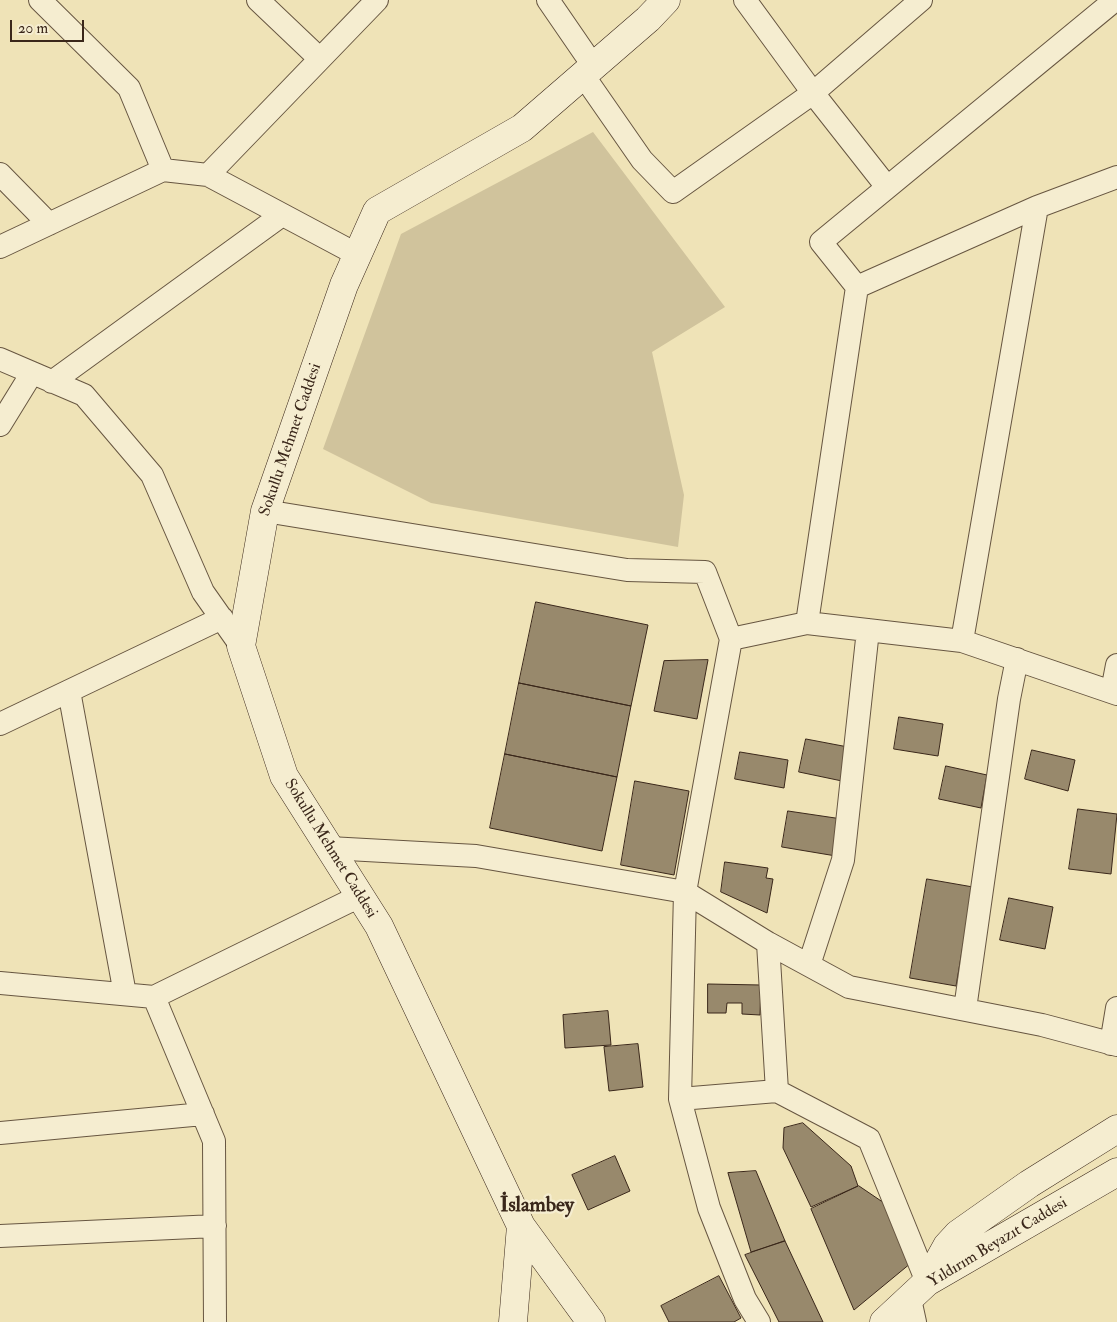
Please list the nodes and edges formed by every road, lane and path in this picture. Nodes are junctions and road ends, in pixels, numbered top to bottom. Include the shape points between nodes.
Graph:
1 (40, 0) edge
2 (258, 0) edge
3 (377, 0) edge
4 (548, 0) edge
5 (666, 0) edge
6 (745, 0) edge
7 (921, 0) edge
8 (1111, 5) edge
9 (320, 59) junction
10 (588, 71) junction
11 (813, 93) junction
12 (163, 170) junction
13 (0, 174) edge
14 (208, 175) junction
15 (1117, 177) edge
16 (887, 187) junction
17 (1037, 207) junction
18 (282, 215) junction
19 (49, 224) junction
20 (0, 247) edge
21 (358, 255) junction
22 (857, 286) junction
23 (0, 359) edge
24 (32, 373) junction
25 (52, 382) junction
26 (0, 425) edge
27 (265, 511) junction
28 (222, 618) junction
29 (806, 623) junction
30 (868, 630) junction
31 (731, 638) junction
32 (962, 641) junction
33 (242, 646) junction
34 (1017, 659) junction
35 (1117, 665) edge
36 (68, 691) junction
37 (1114, 693) edge
38 (0, 724) edge
39 (329, 848) junction
40 (685, 892) junction
41 (360, 896) junction
42 (768, 943) junction
43 (809, 966) junction
44 (0, 984) edge
45 (125, 994) junction
46 (154, 997) junction
47 (1117, 1008) edge
48 (965, 1009) junction
49 (1114, 1045) edge
50 (777, 1090) junction
51 (680, 1099) junction
52 (203, 1114) junction
53 (1117, 1129) edge
54 (0, 1133) edge
55 (1117, 1172) edge
56 (215, 1226) junction
57 (521, 1226) junction
58 (0, 1236) edge
59 (918, 1301) edge
60 (215, 1322) edge
61 (513, 1322) edge
62 (591, 1322) edge
63 (759, 1322) edge
64 (884, 1322) edge

1 - 12 street via 129,88
2 - 9 street
3 - 9 street
4 - 10 street
5 - 10 street, Sokullu Mehmet Caddesi
6 - 11 street
7 - 11 street
8 - 16 street
9 - 14 street
10 - 11 street via 642,160 673,192
10 - 21 street, Sokullu Mehmet Caddesi via 522,128 377,211
11 - 16 street
12 - 14 street
12 - 19 street
13 - 19 street
14 - 18 street
15 - 17 street
16 - 22 street via 821,242
17 - 22 street
17 - 32 street
18 - 21 street
18 - 25 street
19 - 20 street
21 - 27 street, Sokullu Mehmet Caddesi via 344,285
22 - 29 street
23 - 24 street
24 - 25 street
24 - 26 street
25 - 28 street via 84,395 152,475 203,592
27 - 31 street via 627,570 705,572
27 - 33 street, Sokullu Mehmet Caddesi
28 - 33 street
28 - 36 street
29 - 30 street
29 - 31 street
30 - 32 street
30 - 43 street via 843,860
31 - 40 street
32 - 34 street
33 - 39 street, Sokullu Mehmet Caddesi via 284,776
34 - 37 street
34 - 48 street
35 - 37 street
36 - 38 street
36 - 45 street
39 - 40 street via 476,856
39 - 41 street, Sokullu Mehmet Caddesi
40 - 42 street
40 - 51 street
41 - 46 street
41 - 57 street, Sokullu Mehmet Caddesi via 379,926
42 - 43 street
42 - 50 street
43 - 48 street via 848,986
44 - 45 street
45 - 46 street
46 - 52 street
47 - 49 street
48 - 49 street via 1042,1025
50 - 51 street
50 - 59 street via 869,1139
51 - 63 street via 708,1208 745,1299
52 - 54 street
52 - 56 street via 214,1141
53 - 59 street via 963,1229 947,1246
55 - 59 street, Yıldırım Beyazıt Caddesi
56 - 58 street
56 - 60 street
57 - 61 street
57 - 62 street, Sokullu Mehmet Caddesi
59 - 64 street, Yıldırım Beyazıt Caddesi

